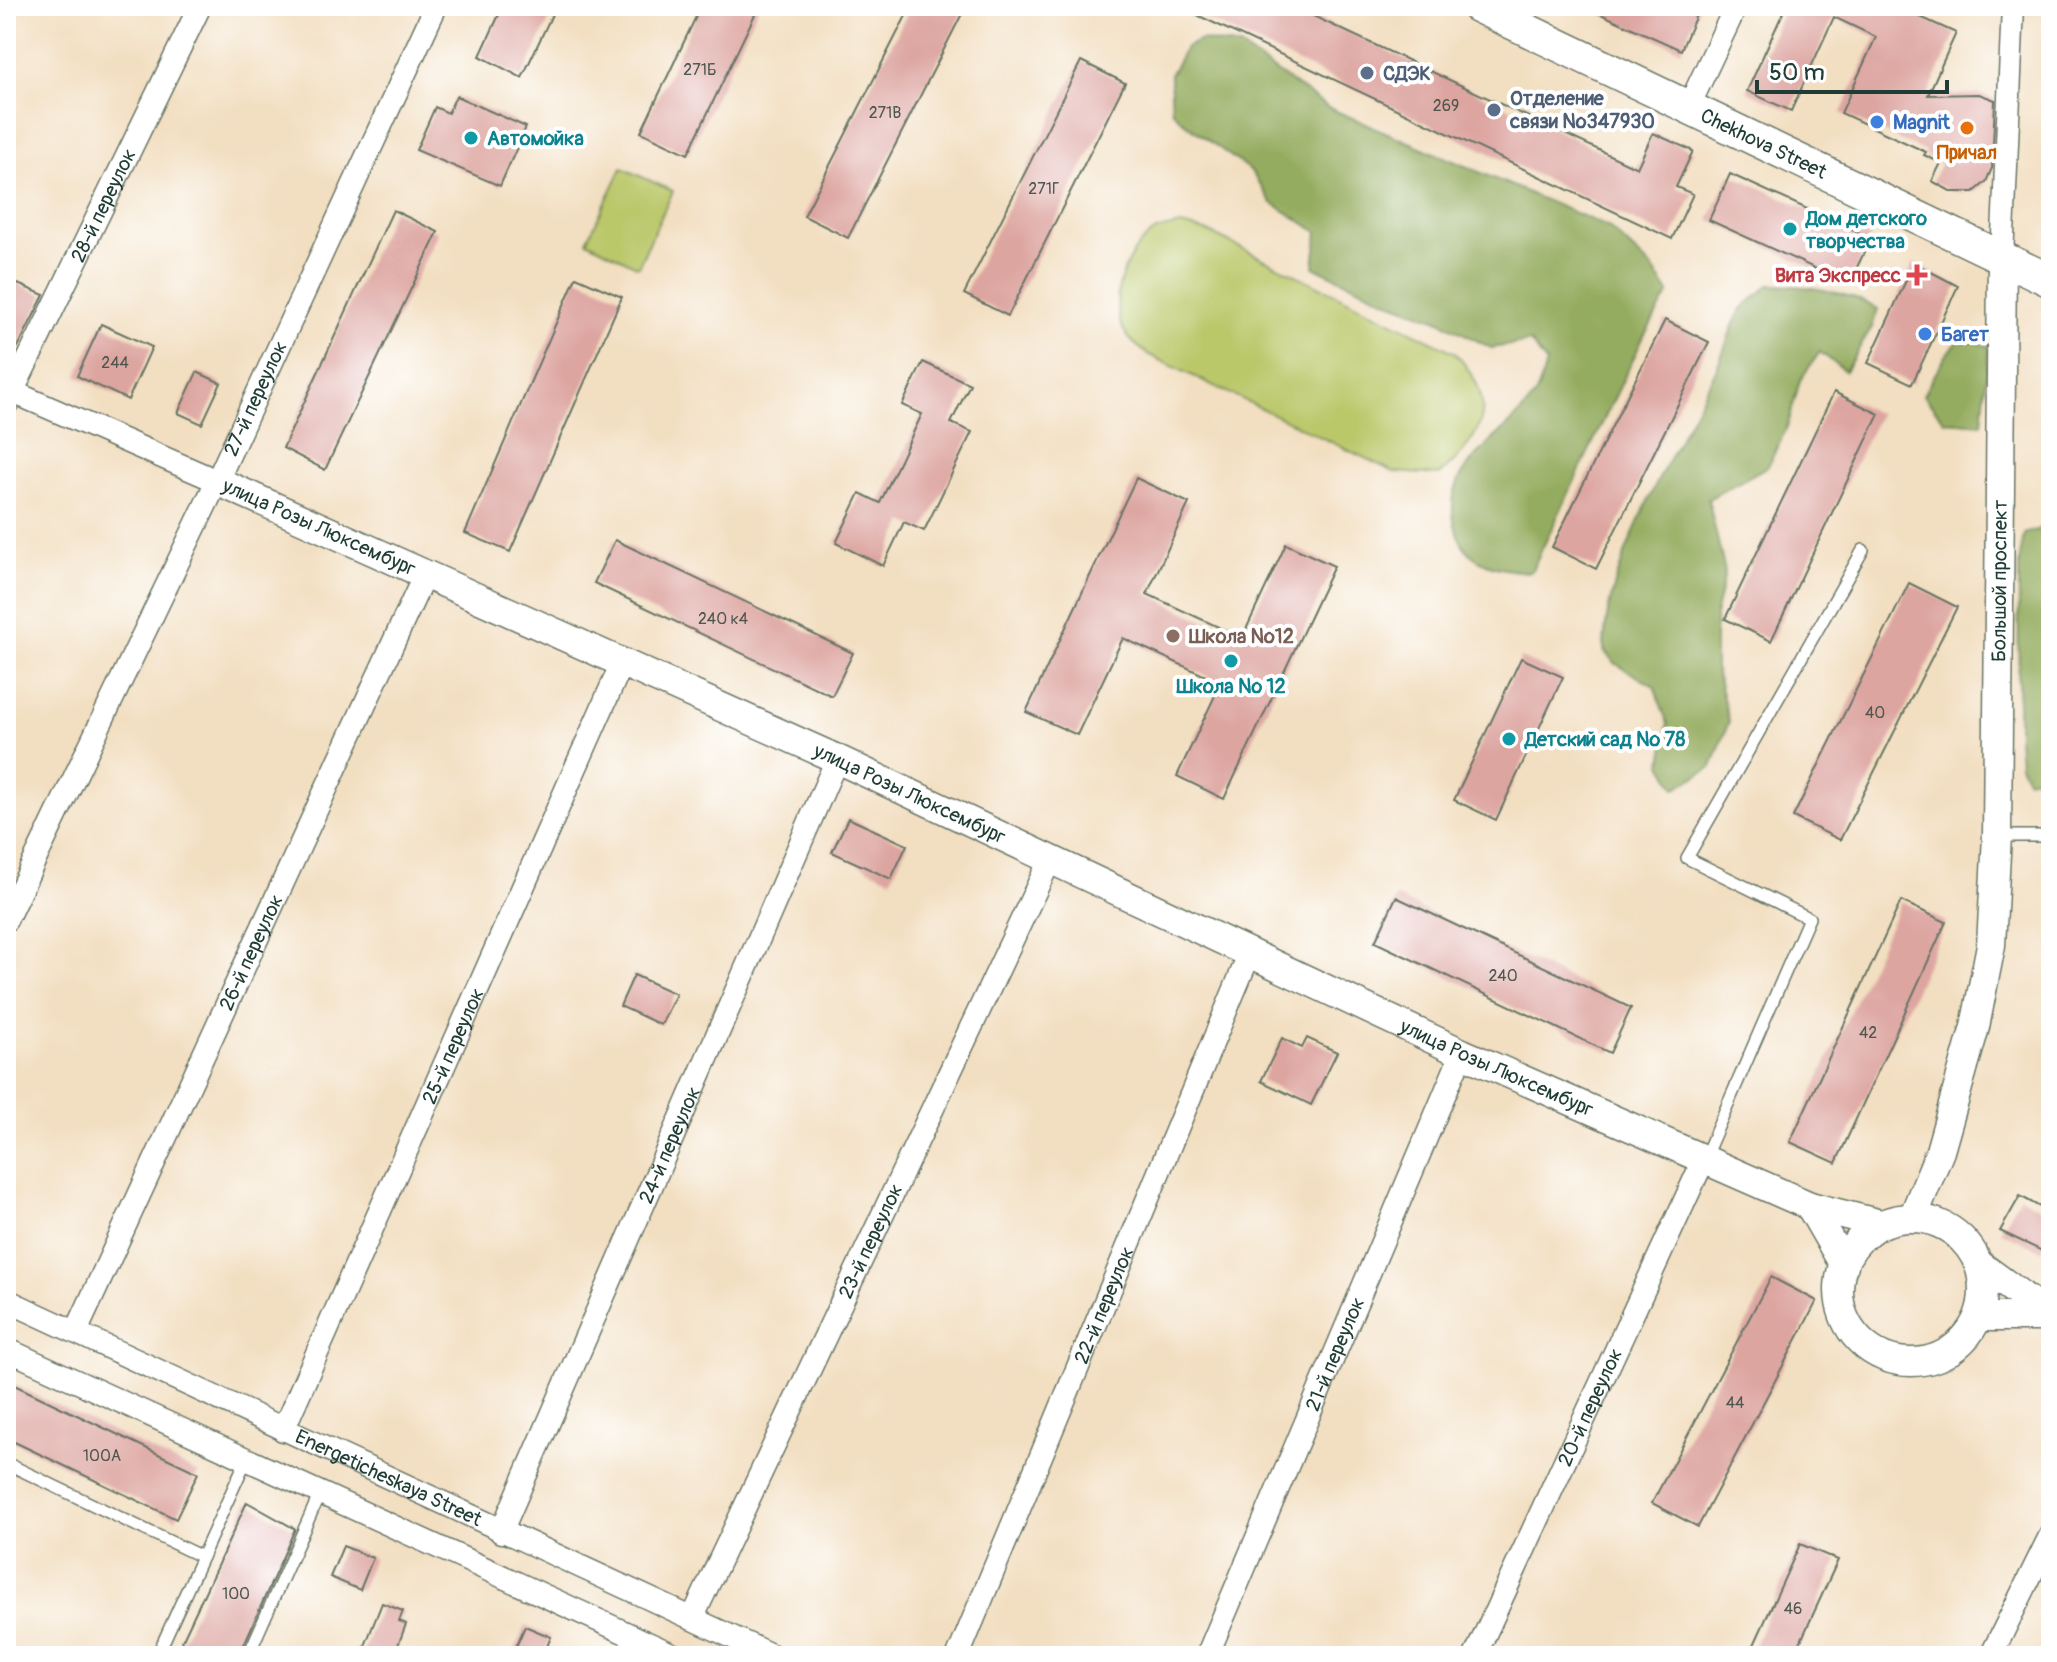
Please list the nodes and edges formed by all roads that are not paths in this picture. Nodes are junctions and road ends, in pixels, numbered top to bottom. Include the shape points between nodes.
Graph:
1 (200, 6) edge
2 (436, 6) edge
3 (1477, 6) edge
4 (1736, 6) edge
5 (2013, 6) edge
6 (1688, 108) junction
7 (2002, 258) junction
8 (2051, 281) edge
9 (8, 396) edge
10 (217, 481) junction
11 (1863, 550) dead end
12 (425, 574) junction
13 (622, 663) junction
14 (837, 759) junction
15 (1997, 836) junction
16 (2051, 836) edge
17 (1049, 862) junction
18 (6, 920) edge
19 (1249, 955) junction
20 (1462, 1053) junction
21 (1940, 1151) junction
22 (1704, 1159) junction
23 (1810, 1206) junction
24 (1913, 1217) junction
25 (1881, 1224) junction
26 (1945, 1225) junction
27 (1844, 1265) junction
28 (1980, 1265) junction
29 (6, 1300) edge
30 (1979, 1317) junction
31 (2050, 1317) edge
32 (76, 1332) junction
33 (6, 1349) edge
34 (283, 1430) junction
35 (247, 1457) junction
36 (6, 1463) edge
37 (321, 1490) junction
38 (439, 1504) junction
39 (501, 1532) junction
40 (2051, 1534) edge
41 (424, 1538) junction
42 (202, 1557) junction
43 (692, 1619) junction
44 (157, 1656) edge
45 (248, 1656) edge
46 (676, 1656) edge
47 (773, 1656) edge
48 (958, 1656) edge
49 (1207, 1656) edge
50 (1475, 1656) edge
51 (1991, 1656) edge

1 - 9 street, 28-й переулок
2 - 10 street, 27-й переулок
3 - 6 main road, Chekhova Street
4 - 6 street
5 - 7 street, Большой проспект
6 - 7 main road, Chekhova Street
7 - 8 main road, Chekhova Street
7 - 15 street, Большой проспект
9 - 10 street, улица Розы Люксембург
10 - 12 street, улица Розы Люксембург
10 - 18 street, 27-й переулок
11 - 22 lane via 1687,858 1809,918
12 - 13 street, улица Розы Люксембург
12 - 32 street, 26-й переулок
13 - 14 street, улица Розы Люксембург
13 - 34 street, 25-й переулок
14 - 17 street, улица Розы Люксембург
14 - 39 street, 24-й переулок
15 - 16 lane
15 - 21 street, Большой проспект via 1991,945 1975,1027
17 - 19 street, улица Розы Люксембург
17 - 43 street, 23-й переулок
19 - 20 street, улица Розы Люксембург
19 - 48 street, 22-й переулок
20 - 22 street, улица Розы Люксембург
20 - 49 street, 21-й переулок
21 - 24 street, Большой проспект
21 - 26 street, Большой проспект
22 - 23 street, улица Розы Люксембург
22 - 50 street, 20-й переулок
23 - 25 street, улица Розы Люксембург
23 - 27 street
24 - 25 street, улица Розы Люксембург
24 - 26 street, улица Розы Люксембург
25 - 27 street via 1858,1241
26 - 28 street via 1971,1248
27 - 30 street via 1844,1314 1859,1339 1874,1351 1903,1361 1927,1360 1962,1342
28 - 30 street via 1984,1284
28 - 31 street
29 - 32 street, Energeticheskaya Street
30 - 31 street
32 - 34 street, Energeticheskaya Street
33 - 35 street
34 - 38 street, Energeticheskaya Street
35 - 37 street
35 - 42 lane
36 - 42 lane
37 - 41 street
37 - 45 lane
38 - 39 street, Energeticheskaya Street
38 - 41 street
39 - 43 street, Energeticheskaya Street
40 - 51 street
41 - 46 street
42 - 44 lane
43 - 47 street, Energeticheskaya Street

